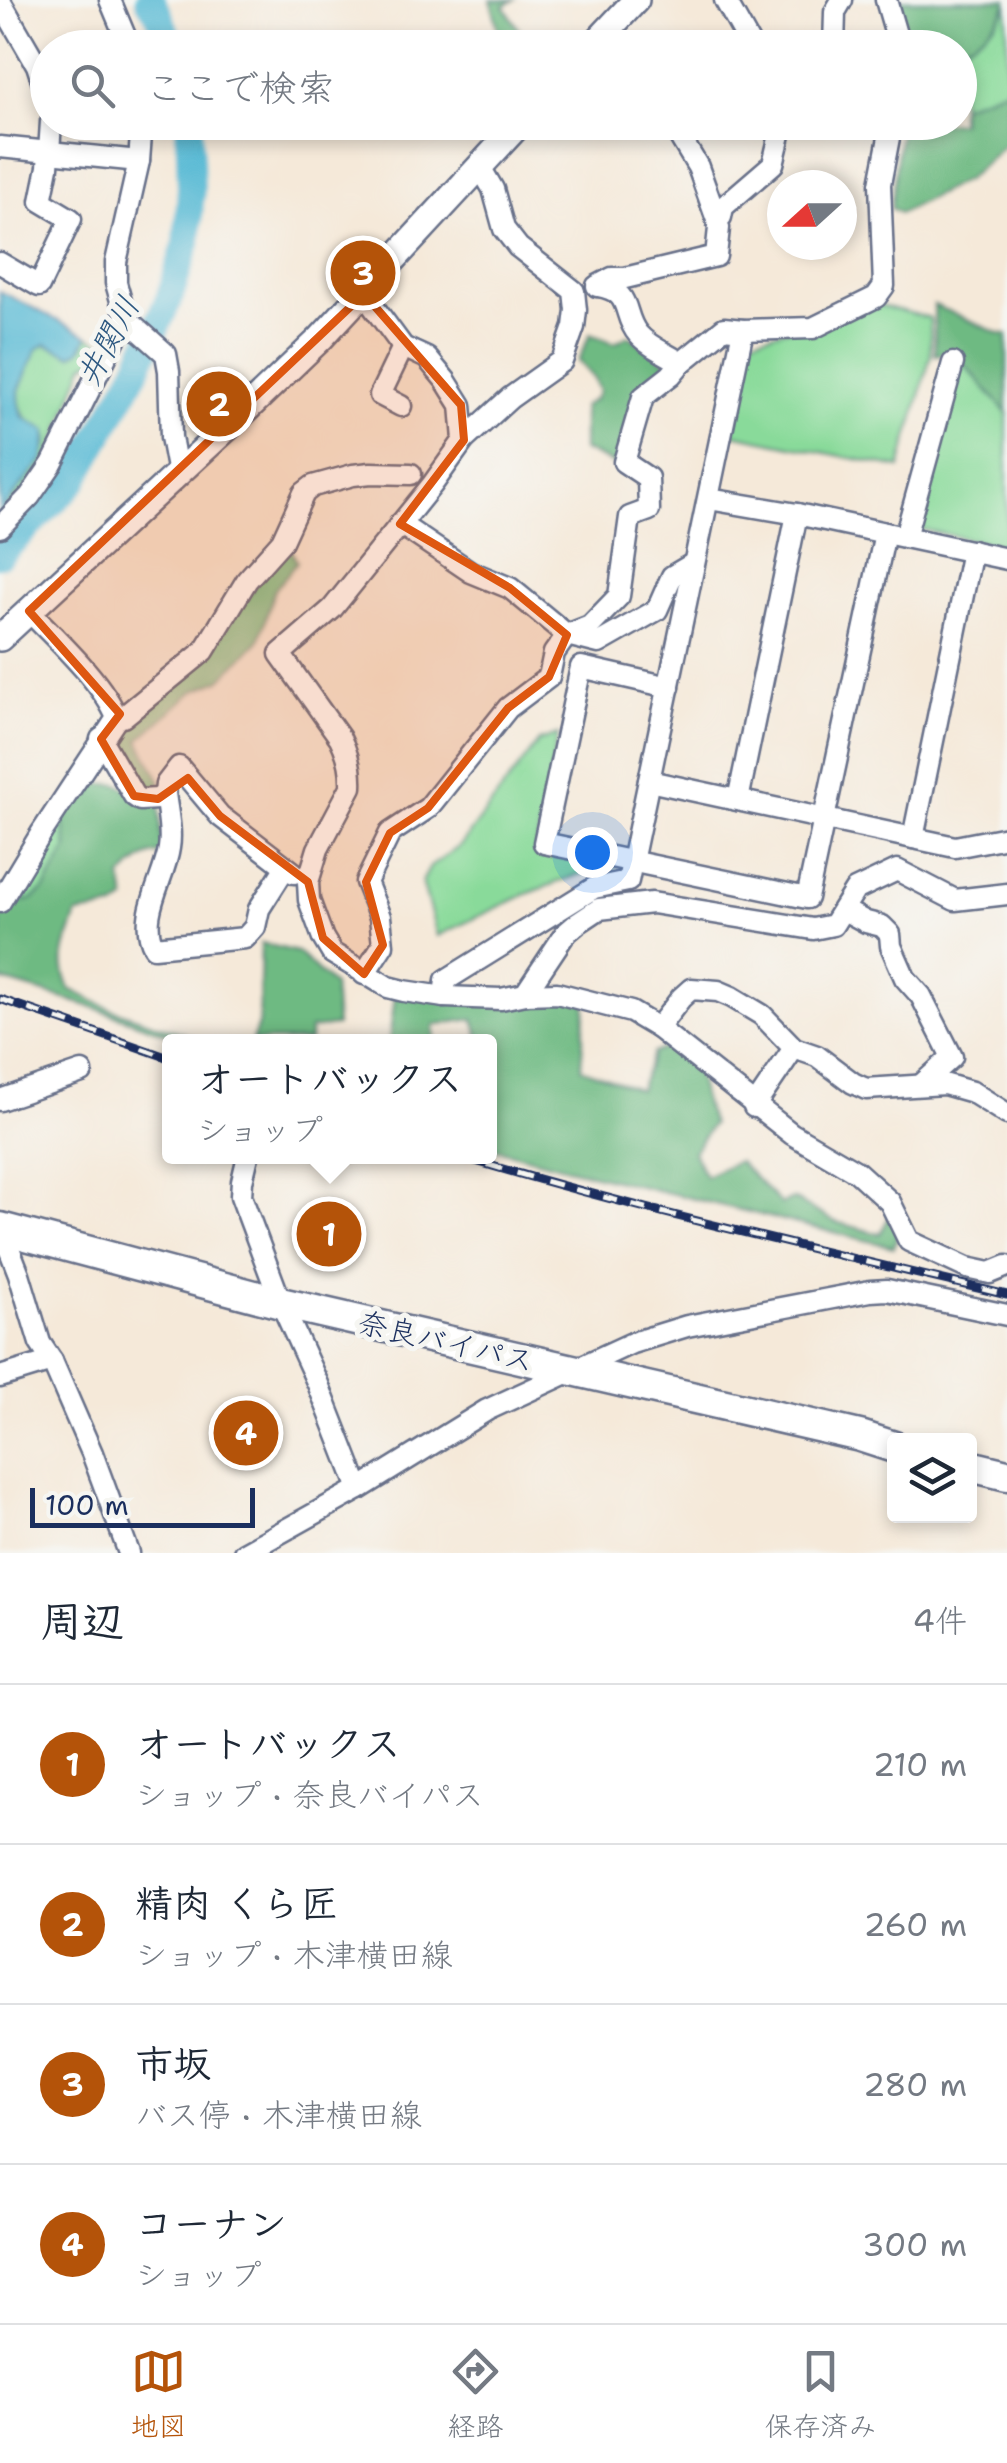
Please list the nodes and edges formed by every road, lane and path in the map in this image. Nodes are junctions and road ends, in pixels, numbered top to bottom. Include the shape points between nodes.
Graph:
1 (110, 0) edge
2 (636, 0) edge
3 (725, 0) edge
4 (842, 0) edge
5 (886, 0) edge
6 (0, 1) edge
7 (122, 30) edge
8 (614, 30) edge
9 (742, 30) edge
10 (835, 30) edge
11 (895, 30) edge
12 (30, 53) edge
13 (50, 140) edge
14 (141, 140) edge
15 (505, 140) edge
16 (683, 140) edge
17 (779, 140) edge
18 (889, 140) edge
19 (0, 147) edge
20 (50, 152) junction
21 (139, 161) junction
22 (480, 167) junction
23 (717, 220) junction
24 (0, 263) edge
25 (598, 286) junction
26 (574, 291) junction
27 (364, 294) junction
28 (134, 326) junction
29 (743, 330) junction
30 (404, 346) junction
31 (681, 362) junction
32 (953, 363) dead end
33 (401, 406) dead end
34 (464, 440) junction
35 (178, 474) junction
36 (411, 474) dead end
37 (708, 499) junction
38 (797, 514) junction
39 (400, 524) junction
40 (0, 527) edge
41 (895, 535) junction
42 (972, 552) junction
43 (1007, 559) edge
44 (694, 564) junction
45 (29, 611) junction
46 (567, 635) junction
47 (0, 638) edge
48 (669, 687) junction
49 (117, 718) junction
50 (101, 739) junction
51 (649, 781) junction
52 (165, 793) junction
53 (738, 800) junction
54 (825, 819) junction
55 (1006, 834) edge
56 (913, 838) junction
57 (632, 861) junction
58 (285, 868) junction
59 (308, 882) junction
60 (1007, 894) edge
61 (0, 902) edge
62 (844, 910) junction
63 (364, 974) junction
64 (525, 994) junction
65 (444, 997) junction
66 (658, 1028) junction
67 (794, 1048) junction
68 (82, 1072) dead end
69 (921, 1084) junction
70 (0, 1100) edge
71 (754, 1107) junction
72 (1007, 1114) edge
73 (246, 1164) edge
74 (0, 1227) edge
75 (1007, 1266) edge
76 (967, 1268) junction
77 (281, 1303) junction
78 (976, 1308) junction
79 (1007, 1315) edge
80 (52, 1361) junction
81 (568, 1371) junction
82 (0, 1377) edge
83 (887, 1445) edge
84 (977, 1468) edge
85 (1007, 1475) edge
86 (359, 1489) junction
87 (129, 1553) edge
88 (244, 1553) edge

1 - 7 street
2 - 8 main road
3 - 9 street
4 - 10 street
5 - 11 street
6 - 12 street
13 - 20 street
14 - 21 street
15 - 22 main road
16 - 23 street
17 - 23 street via 773,164
18 - 29 street via 880,184 884,286 876,297 813,328
19 - 20 street
20 - 21 street
20 - 24 street via 41,201 71,218 40,286
21 - 28 street via 116,262 118,294
22 - 26 street via 494,189 504,229
22 - 27 main road
23 - 25 street via 716,256
25 - 26 street
25 - 31 street via 621,296 639,336
26 - 34 street via 576,319 562,361
27 - 30 street
27 - 35 main road
28 - 35 street via 166,354
28 - 40 street via 116,337 52,464
29 - 31 street via 724,328
29 - 37 street
30 - 33 street via 380,396
30 - 34 street via 427,358 446,381 461,405
31 - 46 street via 644,397 624,462 648,478 649,510 630,517 619,596 590,626
32 - 41 street
34 - 39 street
35 - 45 main road
36 - 49 street via 353,475 304,493 282,541 247,580 204,651
37 - 38 street
37 - 44 street
38 - 41 street
38 - 53 street
39 - 46 street via 471,572 510,588
39 - 59 street via 332,609 280,654 340,738 352,776
41 - 42 street
41 - 54 street
42 - 43 street
42 - 56 street
44 - 46 street via 672,576 657,610 599,643
44 - 48 street
45 - 47 main road
45 - 49 street via 112,704
46 - 63 street via 554,652 550,677 508,708 428,808 390,833 366,882 383,945
48 - 51 street
48 - 57 street via 581,667 544,843
49 - 50 street
50 - 52 street via 134,796 147,801
50 - 61 street
51 - 53 street
51 - 57 street
52 - 58 street via 179,767 220,816
52 - 58 street via 170,847 151,909 154,947 245,938
53 - 54 street
54 - 56 street
54 - 57 street via 808,898
55 - 56 street via 955,847
57 - 65 street via 628,881 594,888 446,980
58 - 59 street
59 - 63 street via 323,938
60 - 62 street via 955,900 897,870 855,890
62 - 64 street via 834,924 813,929 652,903 600,909 565,934
62 - 69 street via 890,934 905,978 952,1057
63 - 65 street via 388,987
64 - 65 street
64 - 66 street via 557,993 604,1005
66 - 67 street via 691,989 718,991 762,1015
66 - 71 street
67 - 69 street via 866,1089
67 - 71 street
68 - 70 street
69 - 72 street via 972,1092
71 - 76 street via 856,1172 890,1202 909,1241
73 - 77 street via 241,1196
74 - 77 highway, 奈良バイパス
74 - 80 street
75 - 76 street via 990,1273
76 - 78 street
77 - 81 highway, 奈良バイパス
77 - 86 street
78 - 79 street
78 - 81 street via 870,1290 687,1326
80 - 82 street
80 - 87 street
81 - 83 highway, 奈良バイパス
81 - 86 street via 487,1410
84 - 85 highway
86 - 88 street

